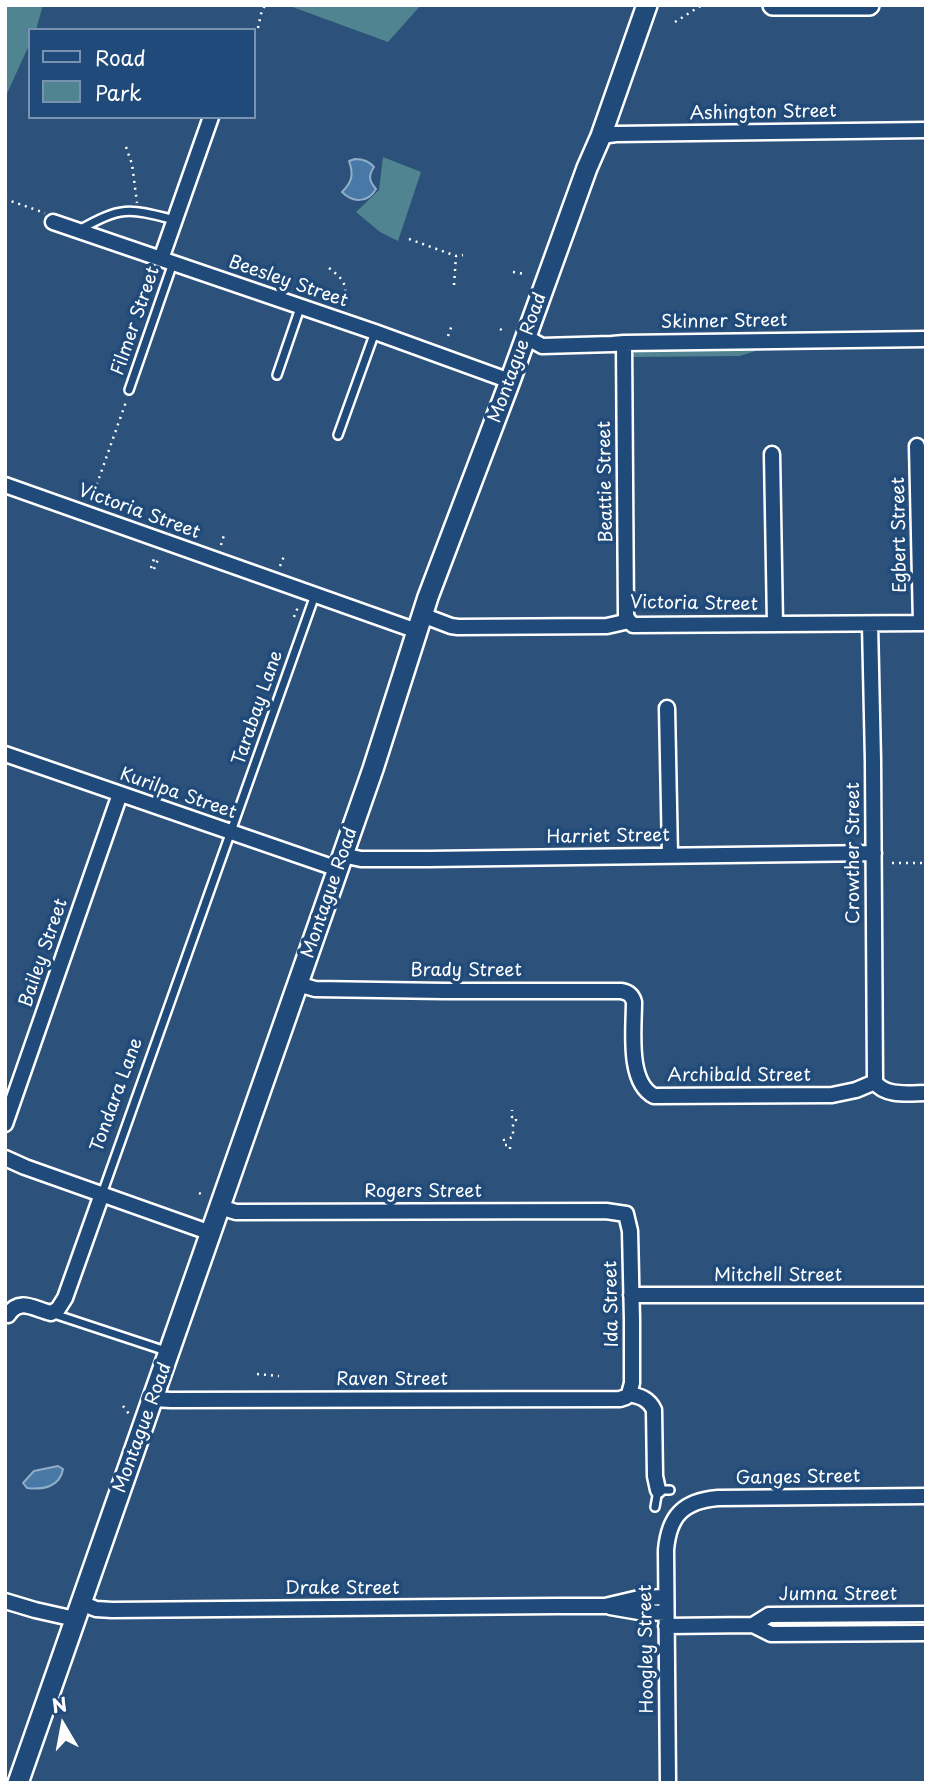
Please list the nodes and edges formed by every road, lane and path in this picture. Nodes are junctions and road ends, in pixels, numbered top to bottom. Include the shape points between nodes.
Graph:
1 (265, 5) edge
2 (647, 5) edge
3 (702, 5) edge
4 (773, 5) edge
5 (869, 5) edge
6 (675, 22) dead end
7 (258, 28) dead end
8 (210, 119) edge
9 (926, 130) edge
10 (601, 136) junction
11 (127, 147) dead end
12 (5, 199) edge
13 (137, 203) dead end
14 (51, 218) joint
15 (175, 220) junction
16 (78, 230) junction
17 (409, 239) dead end
18 (463, 255) dead end
19 (456, 256) junction
20 (167, 261) junction
21 (329, 268) dead end
22 (513, 272) dead end
23 (525, 274) dead end
24 (454, 285) dead end
25 (343, 303) dead end
26 (300, 308) junction
27 (452, 325) dead end
28 (500, 329) dead end
29 (375, 332) junction
30 (505, 332) dead end
31 (448, 336) dead end
32 (526, 337) junction
33 (926, 339) edge
34 (624, 343) junction
35 (277, 375) dead end
36 (510, 381) junction
37 (129, 390) dead end
38 (338, 435) dead end
39 (917, 446) dead end
40 (772, 454) dead end
41 (5, 485) edge
42 (118, 501) dead end
43 (116, 506) dead end
44 (224, 535) dead end
45 (221, 545) dead end
46 (284, 556) dead end
47 (157, 557) dead end
48 (280, 566) dead end
49 (152, 568) dead end
50 (315, 595) junction
51 (298, 607) dead end
52 (294, 617) dead end
53 (629, 621) junction
54 (420, 623) junction
55 (923, 623) edge
56 (775, 624) junction
57 (870, 624) junction
58 (667, 708) dead end
59 (5, 754) edge
60 (120, 794) junction
61 (230, 832) junction
62 (874, 853) junction
63 (670, 855) junction
64 (340, 862) junction
65 (892, 863) dead end
66 (926, 863) edge
67 (298, 984) junction
68 (632, 997) joint
69 (875, 1082) junction
70 (926, 1093) edge
71 (512, 1110) dead end
72 (5, 1124) edge
73 (510, 1149) dead end
74 (5, 1157) edge
75 (199, 1193) dead end
76 (102, 1194) junction
77 (213, 1201) junction
78 (626, 1214) joint
79 (211, 1233) junction
80 (631, 1295) junction
81 (926, 1295) edge
82 (51, 1313) junction
83 (6, 1318) edge
84 (170, 1352) junction
85 (257, 1374) dead end
86 (279, 1376) dead end
87 (629, 1394) junction
88 (153, 1399) junction
89 (123, 1406) dead end
90 (126, 1411) dead end
91 (664, 1490) joint
92 (926, 1496) edge
93 (655, 1507) dead end
94 (676, 1517) joint
95 (665, 1597) junction
96 (5, 1601) edge
97 (605, 1606) junction
98 (78, 1611) junction
99 (926, 1614) edge
100 (666, 1619) junction
101 (753, 1625) junction
102 (926, 1633) edge
103 (18, 1783) edge
104 (668, 1783) edge

1 - 7 path
2 - 10 street, Montague Road
3 - 6 path
4 - 5 street
8 - 15 street
9 - 10 street, Ashington Street
10 - 32 street, Montague Road
11 - 13 path
12 - 14 path
14 - 16 street, Beesley Street
15 - 16 lane via 122,211
15 - 20 street
16 - 20 street, Beesley Street
17 - 19 path
18 - 19 path
19 - 24 path
20 - 26 street, Beesley Street
20 - 37 lane, Filmer Street
21 - 25 path via 345,284
22 - 23 path
26 - 29 street, Beesley Street
26 - 35 lane
27 - 31 path
28 - 30 path
29 - 36 street, Beesley Street
29 - 38 lane
32 - 34 street, Skinner Street via 542,346
32 - 36 street, Montague Road
33 - 34 street, Skinner Street
34 - 53 street, Beattie Street
36 - 54 street, Montague Road
39 - 55 street, Egbert Street
40 - 56 street
41 - 50 street, Victoria Street
42 - 43 path
44 - 45 path
46 - 48 path
47 - 49 path
50 - 54 street, Victoria Street
50 - 61 lane, Tarabay Lane
51 - 52 path
53 - 54 street, Victoria Street via 607,626
53 - 56 street, Victoria Street via 633,625
54 - 64 street, Montague Road
55 - 57 street, Victoria Street
56 - 57 street, Victoria Street
57 - 62 street, Crowther Street
58 - 63 street
59 - 60 street, Kurilpa Street
60 - 61 street, Kurilpa Street
60 - 72 street, Bailey Street
61 - 64 street, Kurilpa Street
61 - 76 lane, Tondara Lane
62 - 63 street, Harriet Street
62 - 69 street, Crowther Street
63 - 64 street, Harriet Street
64 - 67 street, Montague Road
65 - 66 path
67 - 68 street, Brady Street via 314,989 621,991
67 - 77 street, Montague Road
68 - 69 street, Archibald Street via 635,1072 654,1096 832,1095
69 - 70 street via 890,1092
71 - 73 path via 516,1117 513,1137 504,1140
74 - 76 street
75 - 77 path
76 - 79 street
76 - 82 street, Tondara Lane via 65,1298
77 - 78 street, Rogers Street via 236,1212
77 - 79 street, Montague Road
78 - 80 street, Ida Street
79 - 84 street, Montague Road
80 - 81 street, Mitchell Street
80 - 87 street, Ida Street
82 - 83 street via 20,1305
82 - 84 lane
84 - 88 street, Montague Road
85 - 86 path
87 - 88 street, Raven Street via 617,1399
87 - 91 street via 644,1398 654,1410 655,1476
88 - 98 street, Montague Road
89 - 90 path
91 - 93 lane
92 - 94 street, Ganges Street via 709,1499 692,1503
94 - 95 street, Hoogley Street via 667,1542
95 - 97 street, Drake Street
95 - 100 street, Hoogley Street
96 - 98 street, Drake Street via 35,1610
97 - 98 street, Drake Street
97 - 100 street, Drake Street
98 - 103 street, Montague Road
99 - 101 street, Jumna Street via 769,1615
100 - 101 street, Jumna Street
100 - 104 street, Hoogley Street
101 - 102 street, Jumna Street via 771,1634

